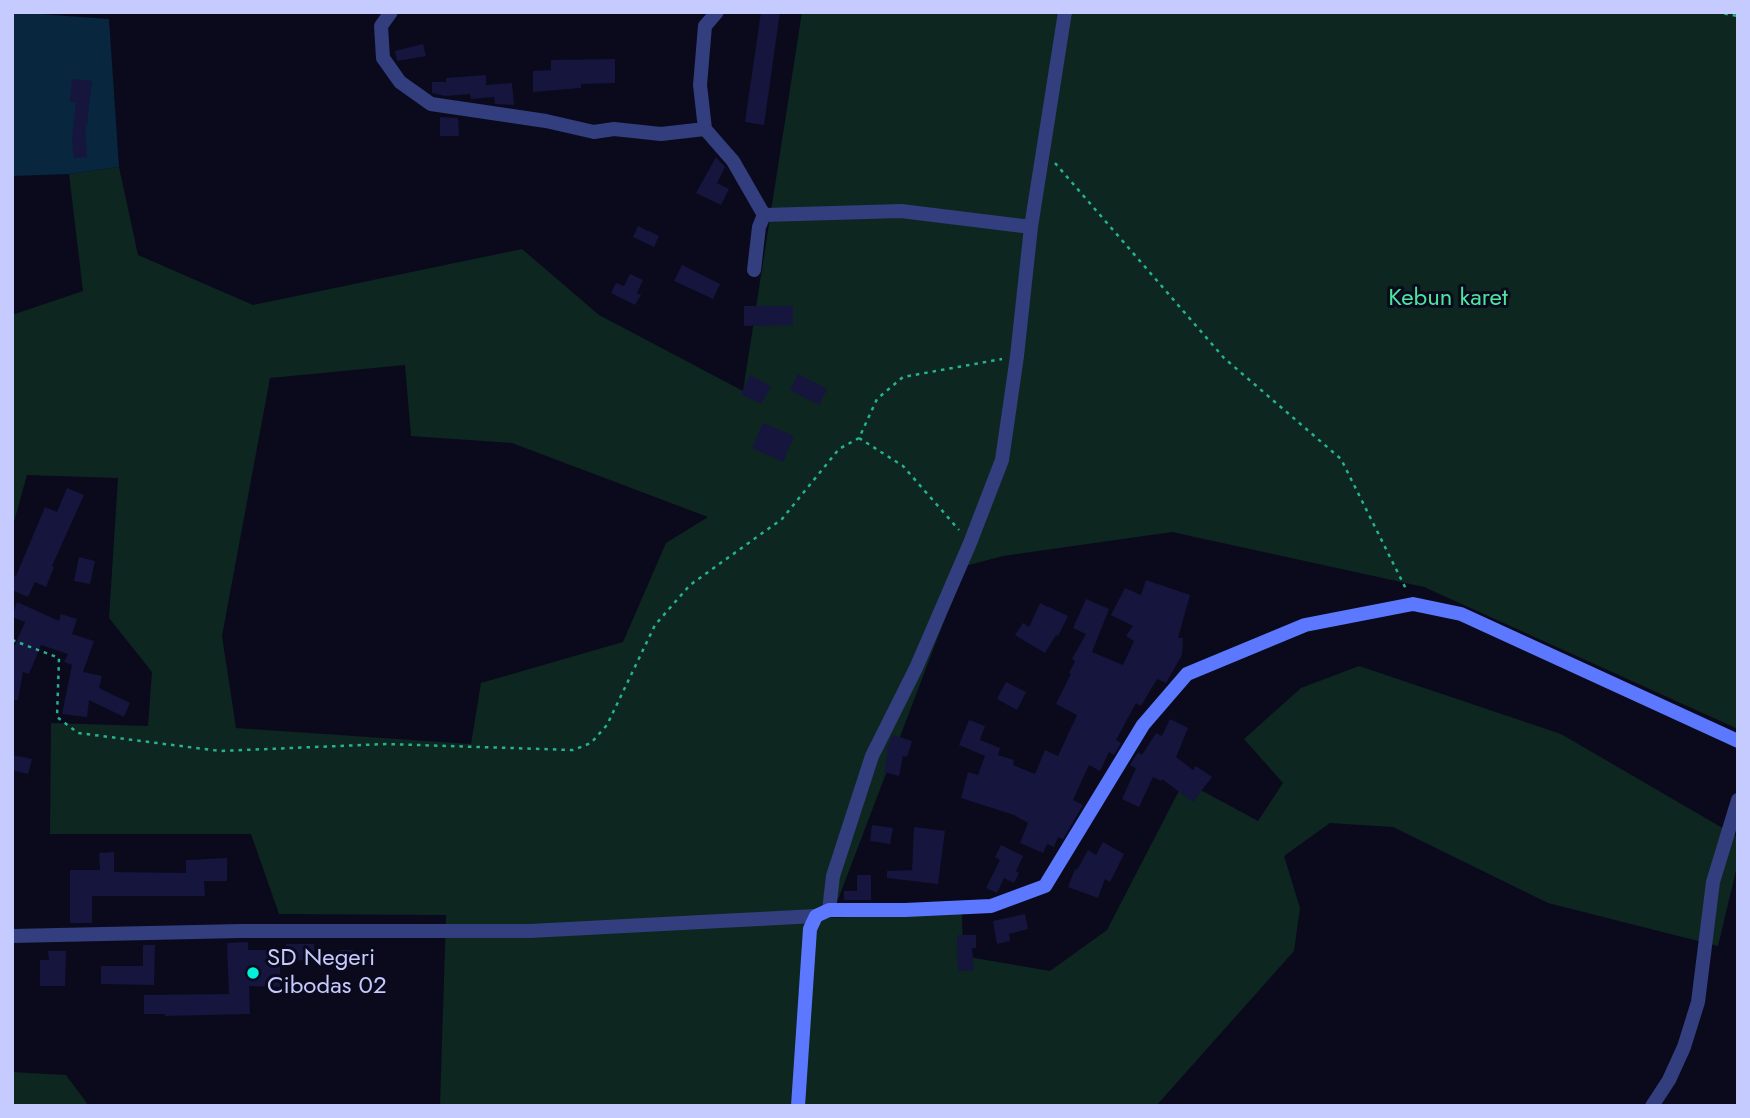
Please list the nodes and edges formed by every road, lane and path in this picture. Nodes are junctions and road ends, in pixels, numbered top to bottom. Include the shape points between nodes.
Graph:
1 (391, 12) edge
2 (717, 12) edge
3 (1065, 12) edge
4 (1716, 12) edge
5 (1738, 16) edge
6 (705, 130) junction
7 (1043, 149) junction
8 (764, 215) junction
9 (1031, 227) junction
10 (754, 270) dead end
11 (1017, 356) junction
12 (859, 438) junction
13 (970, 543) junction
14 (1413, 604) junction
15 (12, 640) edge
16 (1738, 741) edge
17 (1738, 800) edge
18 (823, 913) junction
19 (12, 936) edge
20 (798, 1106) edge
21 (1652, 1106) edge

1 - 6 street via 381,26 383,58 400,82 431,104 594,132
2 - 6 street via 705,26 700,85
3 - 7 street
4 - 5 path
6 - 8 street via 733,161
7 - 9 street
7 - 14 path via 1224,358 1341,459
8 - 9 street via 901,211
8 - 10 street
9 - 11 street
11 - 12 path via 903,377 877,399
11 - 13 street via 1002,460
12 - 13 path via 903,466
12 - 15 path via 839,449 782,519 690,585 655,625 607,725 591,743 573,750 386,744 220,751 78,733 57,717 59,658
13 - 18 street via 873,756
14 - 16 main road via 1461,614
14 - 18 main road via 1306,625 1187,674 1143,725 1045,886 991,906
17 - 21 street via 1713,882 1698,1002 1669,1080
18 - 19 street via 530,931
18 - 20 main road via 810,929

